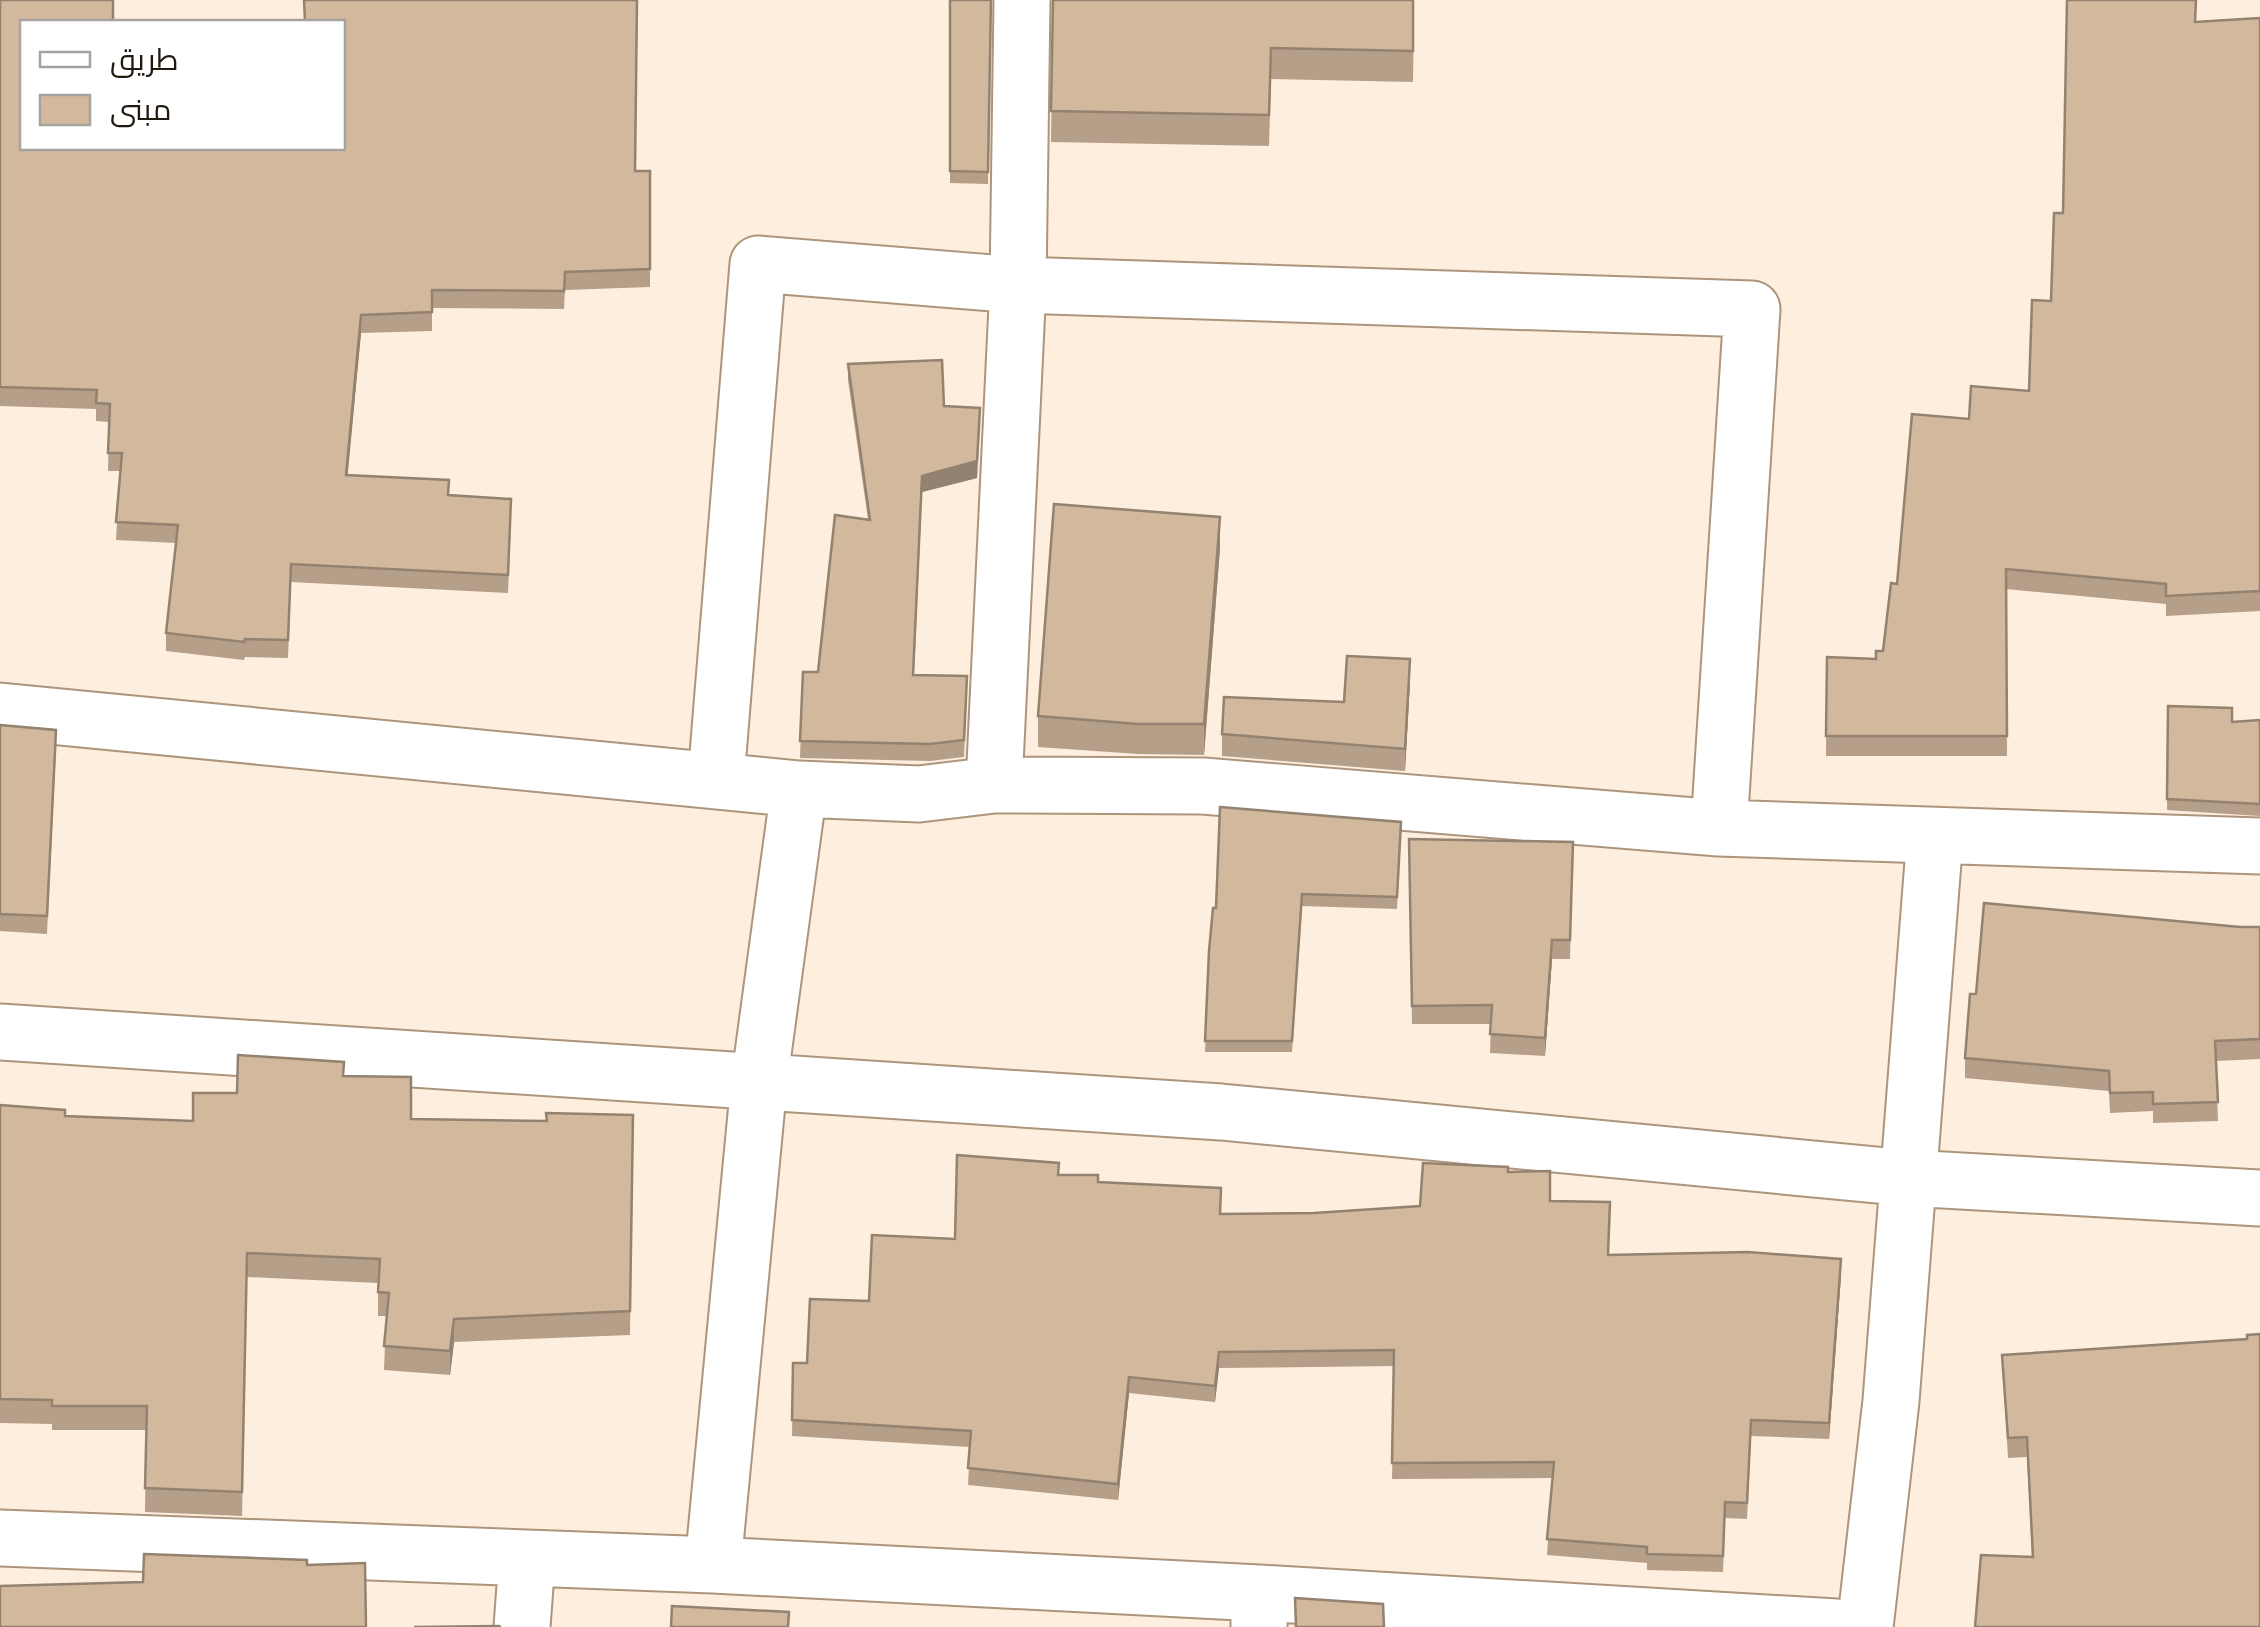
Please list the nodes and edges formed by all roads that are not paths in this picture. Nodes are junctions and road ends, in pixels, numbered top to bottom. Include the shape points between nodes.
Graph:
1 (1022, 0) edge
2 (1018, 285) junction
3 (0, 711) edge
4 (716, 779) junction
5 (994, 785) junction
6 (799, 789) junction
7 (1719, 828) junction
8 (1935, 836) junction
9 (2260, 846) edge
10 (0, 1032) edge
11 (760, 1084) junction
12 (1908, 1178) junction
13 (2260, 1198) edge
14 (0, 1538) edge
15 (526, 1559) junction
16 (713, 1564) junction
17 (1259, 1610) edge
18 (522, 1627) edge
19 (1836, 1627) edge
20 (1865, 1627) edge

1 - 2 street
2 - 4 street via 758,264
2 - 5 street
2 - 7 street via 1752,309
3 - 4 street
4 - 6 street
5 - 6 street via 920,794
5 - 7 street via 1203,786
6 - 11 street
7 - 8 street
8 - 9 street
8 - 12 street
10 - 11 street
11 - 12 street via 1221,1112
11 - 16 street
12 - 13 street
12 - 20 street
14 - 15 street
15 - 16 street
15 - 18 street
16 - 17 street
17 - 19 street

